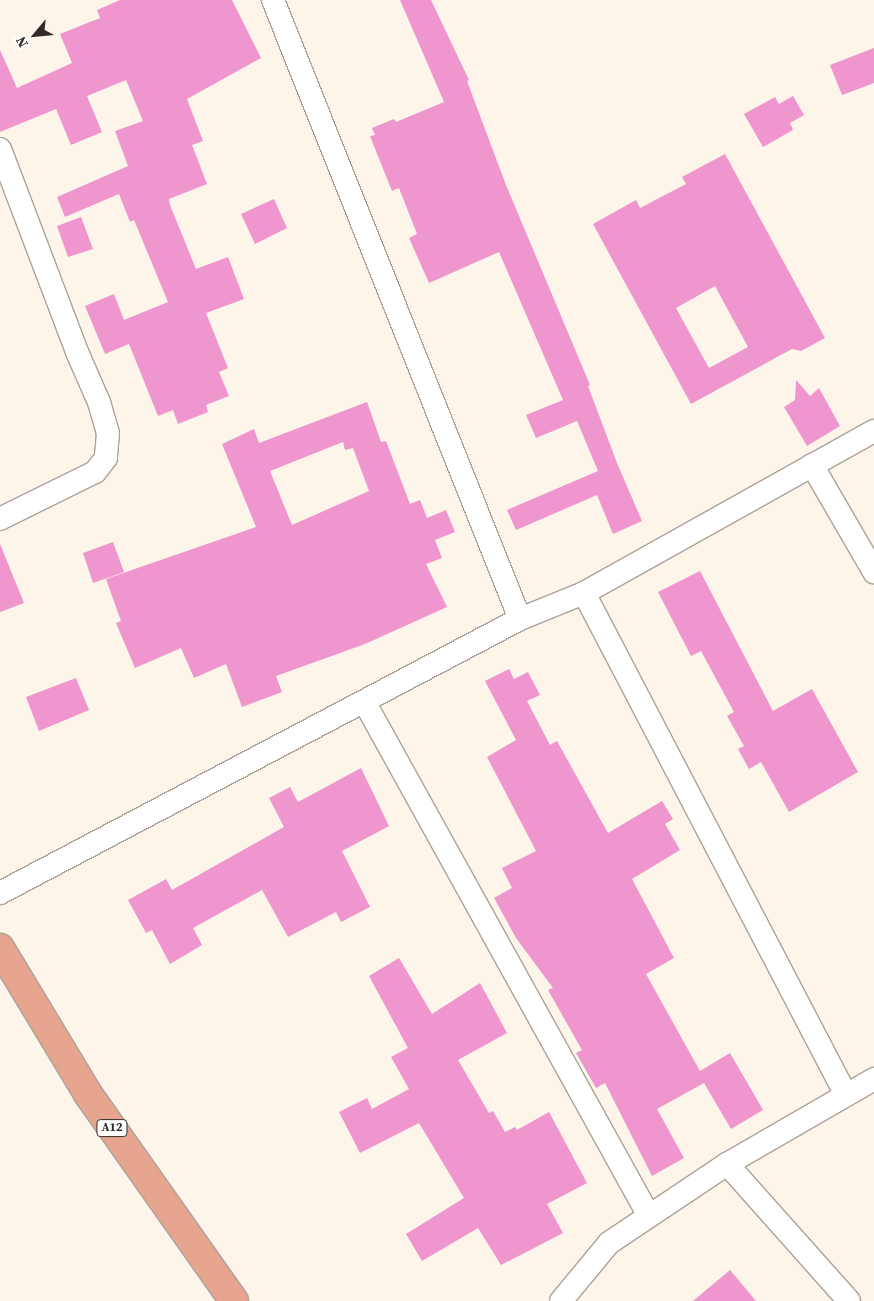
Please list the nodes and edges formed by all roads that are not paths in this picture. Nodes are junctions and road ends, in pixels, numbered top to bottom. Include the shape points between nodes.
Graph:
1 (273, 0) edge
2 (0, 149) edge
3 (874, 431) edge
4 (812, 466) junction
5 (0, 519) edge
6 (874, 572) edge
7 (584, 592) junction
8 (520, 619) junction
9 (365, 703) junction
10 (0, 894) edge
11 (0, 948) edge
12 (874, 1079) edge
13 (846, 1095) junction
14 (728, 1164) junction
15 (648, 1216) junction
16 (232, 1300) edge
17 (561, 1301) edge
18 (849, 1301) edge

1 - 8 street
2 - 5 street via 76,352 99,402 108,433 106,458 95,472
3 - 4 street
4 - 6 street
4 - 7 street
7 - 8 street
7 - 13 street
8 - 9 street
9 - 10 street
9 - 15 street
11 - 16 main road, A12 via 88,1094
12 - 13 street
13 - 14 street
14 - 15 street
14 - 18 street
15 - 17 street via 609,1243

